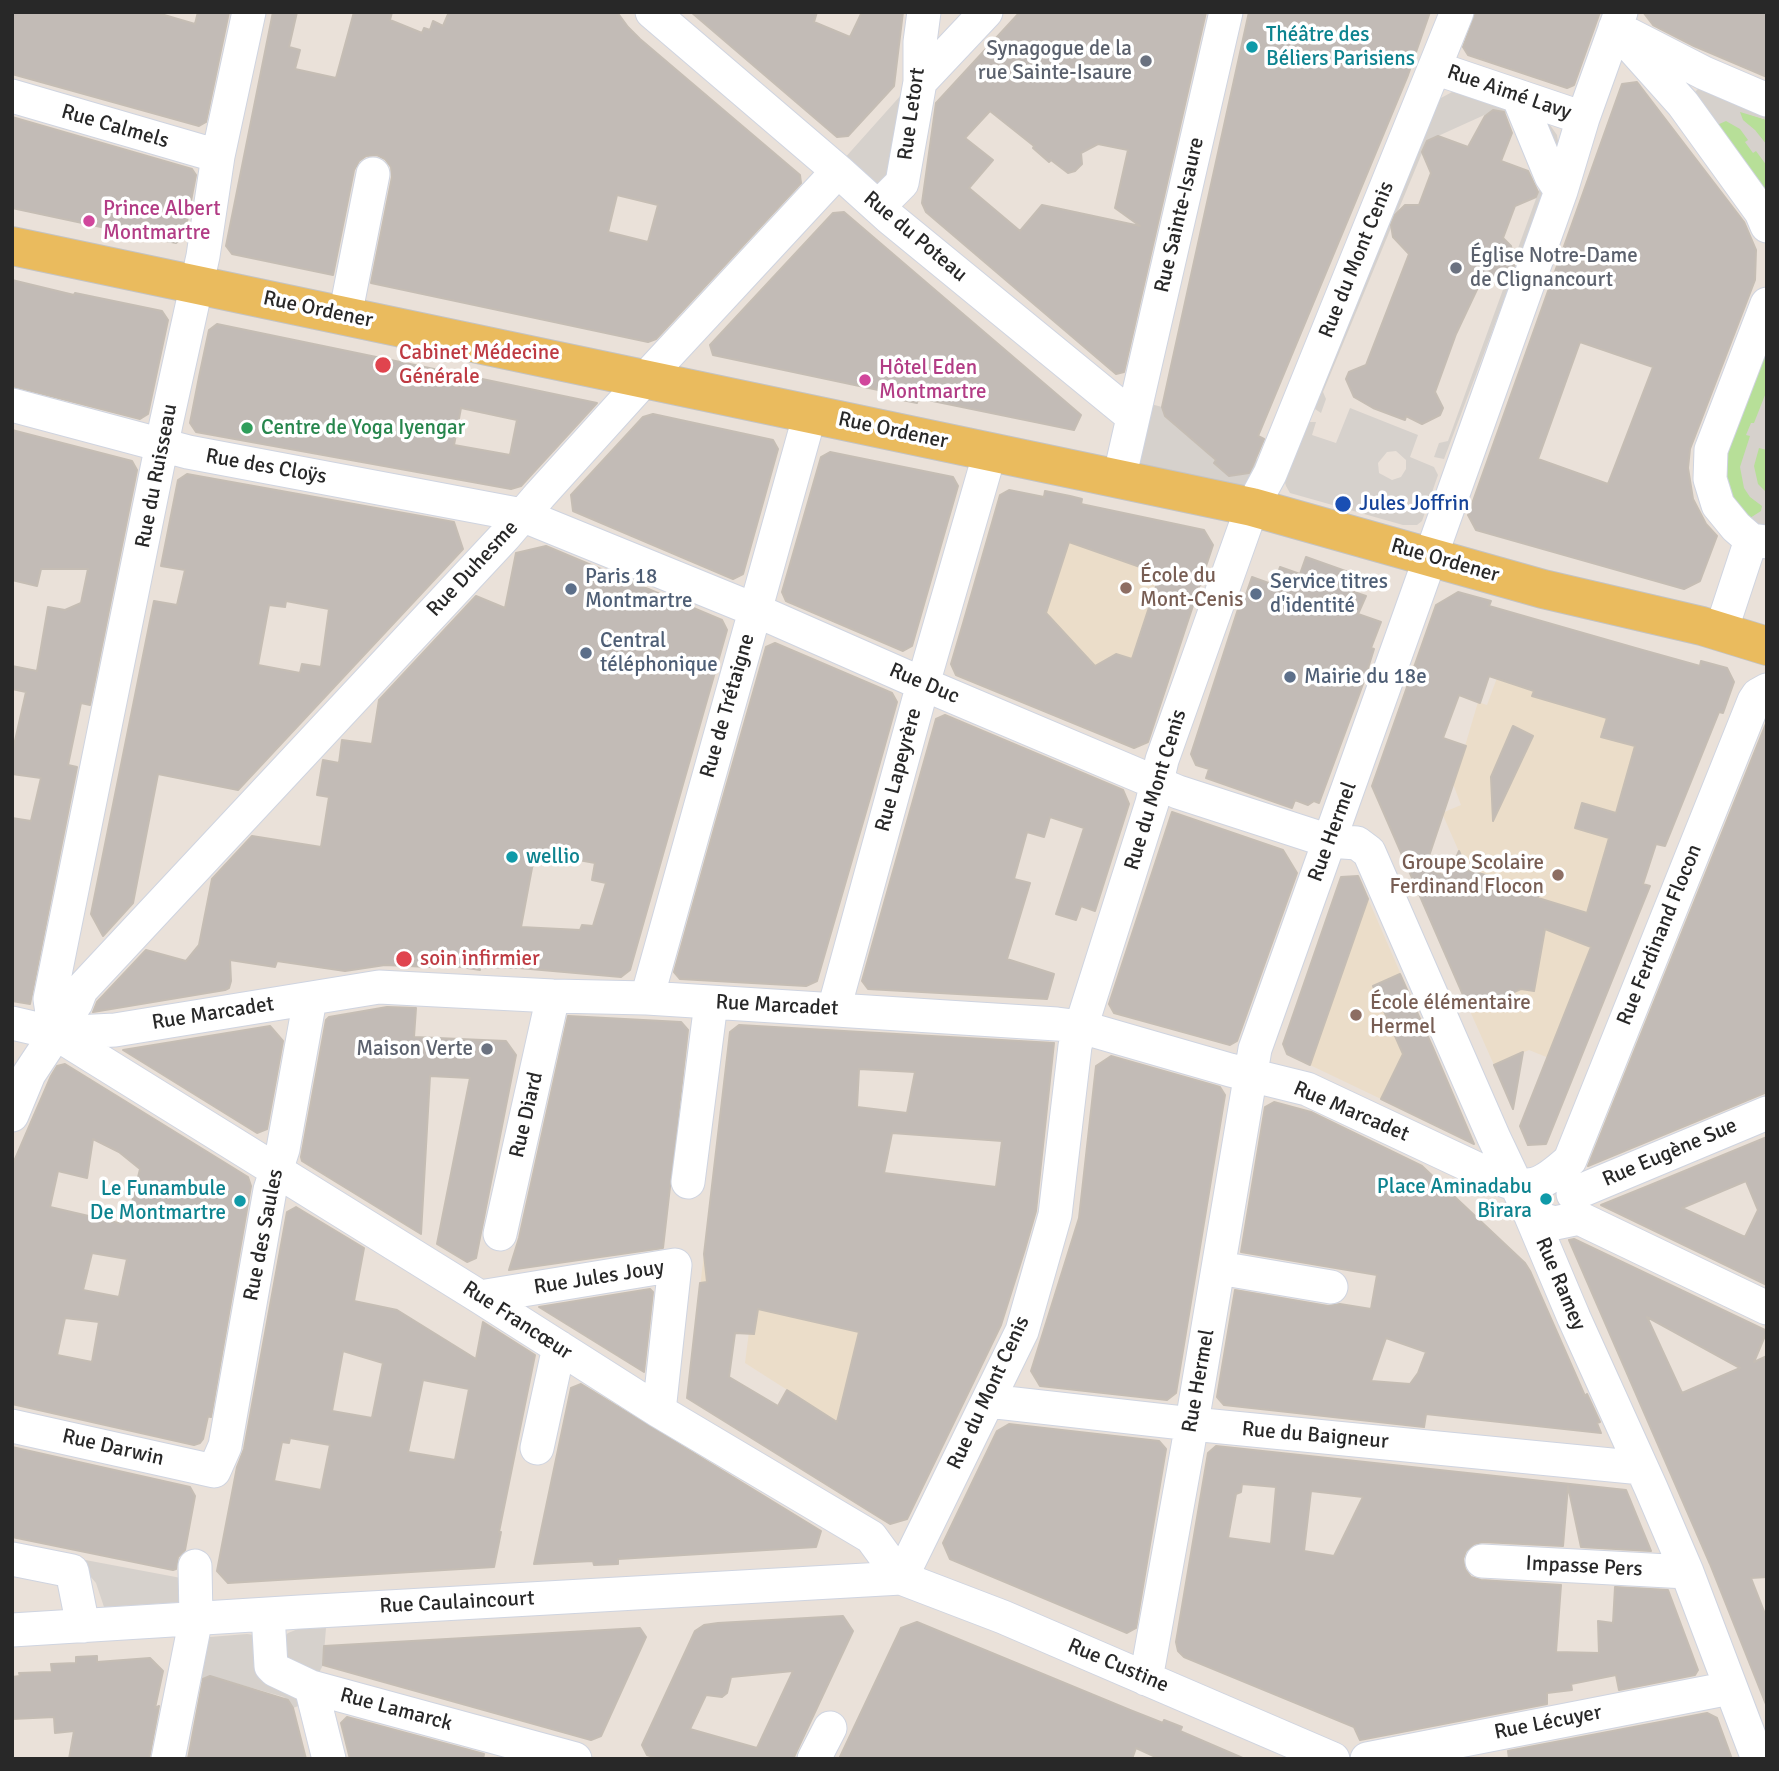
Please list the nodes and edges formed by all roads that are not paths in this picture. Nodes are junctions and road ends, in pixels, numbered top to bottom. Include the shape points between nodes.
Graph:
1 (249, 12) edge
2 (652, 12) edge
3 (924, 12) edge
4 (986, 12) edge
5 (1226, 12) edge
6 (1457, 12) edge
7 (1618, 20) edge
8 (1436, 68) junction
9 (920, 82) junction
10 (12, 96) edge
11 (1518, 96) junction
12 (1767, 100) edge
13 (1583, 118) junction
14 (218, 156) junction
15 (838, 171) junction
16 (373, 174) dead end
17 (1561, 191) junction
18 (878, 206) junction
19 (1767, 226) edge
20 (12, 246) edge
21 (197, 285) junction
22 (1767, 304) edge
23 (345, 316) junction
24 (645, 379) junction
25 (12, 405) edge
26 (810, 414) junction
27 (1133, 417) junction
28 (163, 446) junction
29 (989, 452) junction
30 (1119, 479) junction
31 (1252, 507) junction
32 (522, 515) junction
33 (1759, 541) edge
34 (1431, 557) junction
35 (755, 610) junction
36 (1721, 631) junction
37 (1767, 646) edge
38 (923, 684) junction
39 (1767, 690) edge
40 (1157, 783) junction
41 (1329, 841) junction
42 (62, 939) junction
43 (104, 964) junction
44 (553, 996) junction
45 (647, 998) junction
46 (310, 999) junction
47 (711, 1003) junction
48 (834, 1009) junction
49 (12, 1023) edge
50 (1081, 1027) junction
51 (55, 1033) junction
52 (12, 1046) edge
53 (1249, 1075) junction
54 (1767, 1113) edge
55 (12, 1115) edge
56 (275, 1171) junction
57 (688, 1182) dead end
58 (1517, 1186) junction
59 (1567, 1196) junction
60 (1531, 1216) junction
61 (500, 1234) dead end
62 (1219, 1268) junction
63 (1331, 1287) dead end
64 (480, 1297) junction
65 (1767, 1308) edge
66 (559, 1347) junction
67 (988, 1401) junction
68 (659, 1411) junction
69 (1192, 1424) junction
70 (12, 1426) edge
71 (537, 1448) dead end
72 (1642, 1468) junction
73 (214, 1471) joint
74 (12, 1559) edge
75 (1482, 1561) dead end
76 (195, 1566) dead end
77 (1687, 1572) junction
78 (901, 1578) junction
79 (268, 1614) junction
80 (197, 1618) junction
81 (83, 1626) junction
82 (12, 1630) edge
83 (1146, 1679) junction
84 (311, 1687) junction
85 (1730, 1688) junction
86 (830, 1728) dead end
87 (1304, 1752) edge
88 (168, 1759) edge
89 (329, 1759) edge
90 (575, 1759) edge
91 (814, 1759) edge
92 (1333, 1759) edge
93 (1367, 1759) edge
94 (1758, 1759) edge

1 - 14 street, Rue du Ruisseau
2 - 15 street, Rue du Poteau
3 - 9 street, Rue Letort
4 - 9 street
5 - 27 street, Rue Sainte-Isaure
6 - 8 street, Rue du Mont Cenis
7 - 12 street via 1704,73
7 - 13 street, Rue Hermel
7 - 19 street
8 - 11 street, Rue Aimé Lavy
8 - 31 street, Rue du Mont Cenis via 1270,474
9 - 18 street, Rue Letort via 902,183
10 - 14 street, Rue Calmels
11 - 13 street, Rue Aimé Lavy
11 - 17 street
13 - 17 street, Rue Hermel
14 - 21 street, Rue du Ruisseau
15 - 18 street, Rue du Poteau
15 - 24 street, Rue Duhesme
16 - 23 street
17 - 34 street, Rue Hermel
18 - 27 street, Rue du Poteau
20 - 21 main road, Rue Ordener
21 - 23 main road, Rue Ordener
21 - 28 street, Rue du Ruisseau
22 - 33 street via 1711,450 1710,479 1717,505 1736,527
23 - 24 main road, Rue Ordener
24 - 26 main road, Rue Ordener
24 - 32 street, Rue Duhesme
25 - 28 street, Rue des Cloÿs
26 - 29 main road, Rue Ordener
26 - 35 street, Rue de Trétaigne
27 - 30 street
28 - 32 street, Rue des Cloÿs
28 - 42 street, Rue du Ruisseau
29 - 30 main road, Rue Ordener
29 - 38 street, Rue Lapeyrère
30 - 31 main road, Rue Ordener
31 - 34 main road, Rue Ordener
31 - 40 street, Rue du Mont Cenis
32 - 35 street, Rue Duc
32 - 43 street, Rue Duhesme
33 - 36 street
34 - 36 main road, Rue Ordener
34 - 41 street, Rue Hermel
35 - 38 street, Rue Duc
35 - 45 street, Rue de Trétaigne
36 - 37 main road, Rue Ordener
38 - 40 street, Rue Duc
38 - 48 street, Rue Lapeyrère
39 - 59 street, Rue Ferdinand Flocon via 1754,701 1570,1160
40 - 41 street, Rue Duc
40 - 50 street, Rue du Mont Cenis
41 - 53 street, Rue Hermel
41 - 58 street, Rue Ramey via 1357,843 1369,852
42 - 43 street via 80,957
42 - 51 street, Rue du Ruisseau via 50,999
43 - 51 street, Rue Duhesme via 81,990
44 - 45 street, Rue Marcadet
44 - 46 street, Rue Marcadet via 379,986
44 - 61 street, Rue Diard
45 - 47 street, Rue Marcadet
46 - 51 street, Rue Marcadet via 115,1030
46 - 56 street, Rue des Saules
47 - 48 street, Rue Marcadet
47 - 57 street
48 - 50 street, Rue Marcadet
49 - 51 street, Rue Marcadet
50 - 53 street, Rue Marcadet
50 - 67 street, Rue du Mont Cenis via 1055,1216 1022,1331
51 - 52 street
51 - 55 street, Rue Duhesme via 29,1074
51 - 56 street, Rue Francœur
53 - 58 street, Rue Marcadet via 1307,1089
53 - 62 street, Rue Hermel
54 - 59 street, Rue Eugène Sue
56 - 64 street, Rue Francœur
56 - 73 street, Rue des Saules via 225,1446
58 - 59 street
58 - 60 street, Rue Ramey
59 - 60 street via 1555,1223
59 - 65 street
60 - 72 street, Rue Ramey
62 - 63 street
62 - 69 street, Rue Hermel
64 - 66 street, Rue Francœur
64 - 68 street, Rue Jules Jouy via 676,1265
66 - 68 street, Rue Francœur
66 - 71 street
67 - 69 street, Rue du Baigneur
67 - 78 street, Rue du Mont Cenis
68 - 78 street, Rue Francœur via 871,1537
69 - 72 street, Rue du Baigneur
69 - 83 street, Rue Hermel
70 - 73 street, Rue Darwin
72 - 77 street, Rue Ramey
74 - 81 street via 72,1571
75 - 77 street, Impasse Pers
76 - 80 street
77 - 85 street, Rue Ramey
78 - 79 street, Rue Caulaincourt
78 - 83 street, Rue Custine
79 - 80 street, Rue Caulaincourt
79 - 84 street, Rue Lamarck via 271,1665
80 - 81 street, Rue Caulaincourt
80 - 88 street
81 - 82 street, Rue Caulaincourt
83 - 87 street, Rue Custine
84 - 89 street
84 - 90 street, Rue Lamarck
85 - 93 street, Rue Lécuyer
85 - 94 street, Rue Ramey
86 - 91 street
87 - 92 street, Rue Custine

